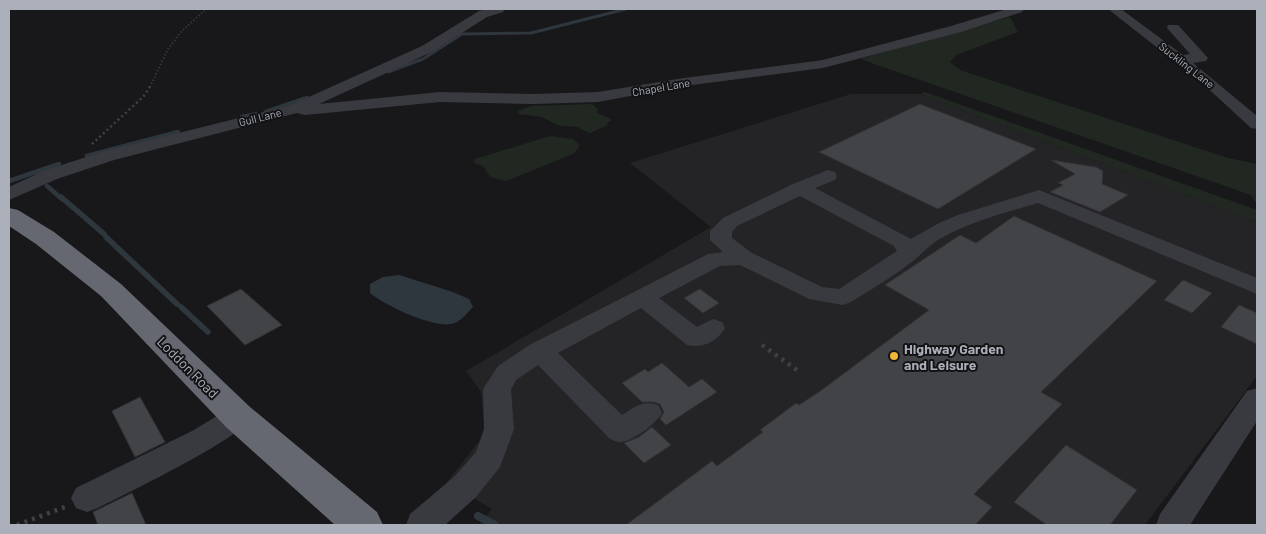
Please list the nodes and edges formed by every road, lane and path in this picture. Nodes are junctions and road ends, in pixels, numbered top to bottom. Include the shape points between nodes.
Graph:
1 (206, 9) edge
2 (499, 9) edge
3 (1018, 9) edge
4 (1114, 9) edge
5 (1173, 28) dead end
6 (1181, 59) junction
7 (297, 108) junction
8 (1257, 124) edge
9 (80, 164) junction
10 (828, 176) dead end
11 (800, 188) junction
12 (9, 194) edge
13 (9, 215) edge
14 (908, 251) junction
15 (744, 258) junction
16 (1257, 287) edge
17 (642, 297) junction
18 (713, 328) dead end
19 (762, 345) dead end
20 (540, 351) junction
21 (797, 370) dead end
22 (1257, 399) edge
23 (648, 413) dead end
24 (238, 417) junction
25 (87, 498) joint
26 (17, 525) edge
27 (363, 525) edge
28 (422, 525) edge
29 (1172, 525) edge

1 - 9 path via 182,31 168,50 144,96 81,154
2 - 7 street, Gull Lane via 483,14 427,49
3 - 7 street, Chapel Lane via 956,29 822,64 598,97 440,97 305,110
4 - 6 street, Suckling Lane
5 - 6 street via 1201,58
6 - 8 street, Suckling Lane
7 - 9 street, Gull Lane
9 - 12 street, Gull Lane
10 - 11 street
11 - 14 street via 902,242
11 - 15 street via 730,222 721,231 721,240
13 - 24 highway, Loddon Road via 45,238 111,290
14 - 15 street via 902,259 843,297 817,294
14 - 16 street via 950,225 1039,196
15 - 17 street via 716,259
17 - 18 street via 696,339
17 - 20 street
19 - 21 path
20 - 23 street via 620,430
20 - 28 street via 507,373 497,389 499,429 489,458 465,487
22 - 29 street
24 - 25 street
24 - 27 highway, Loddon Road
25 - 26 path

